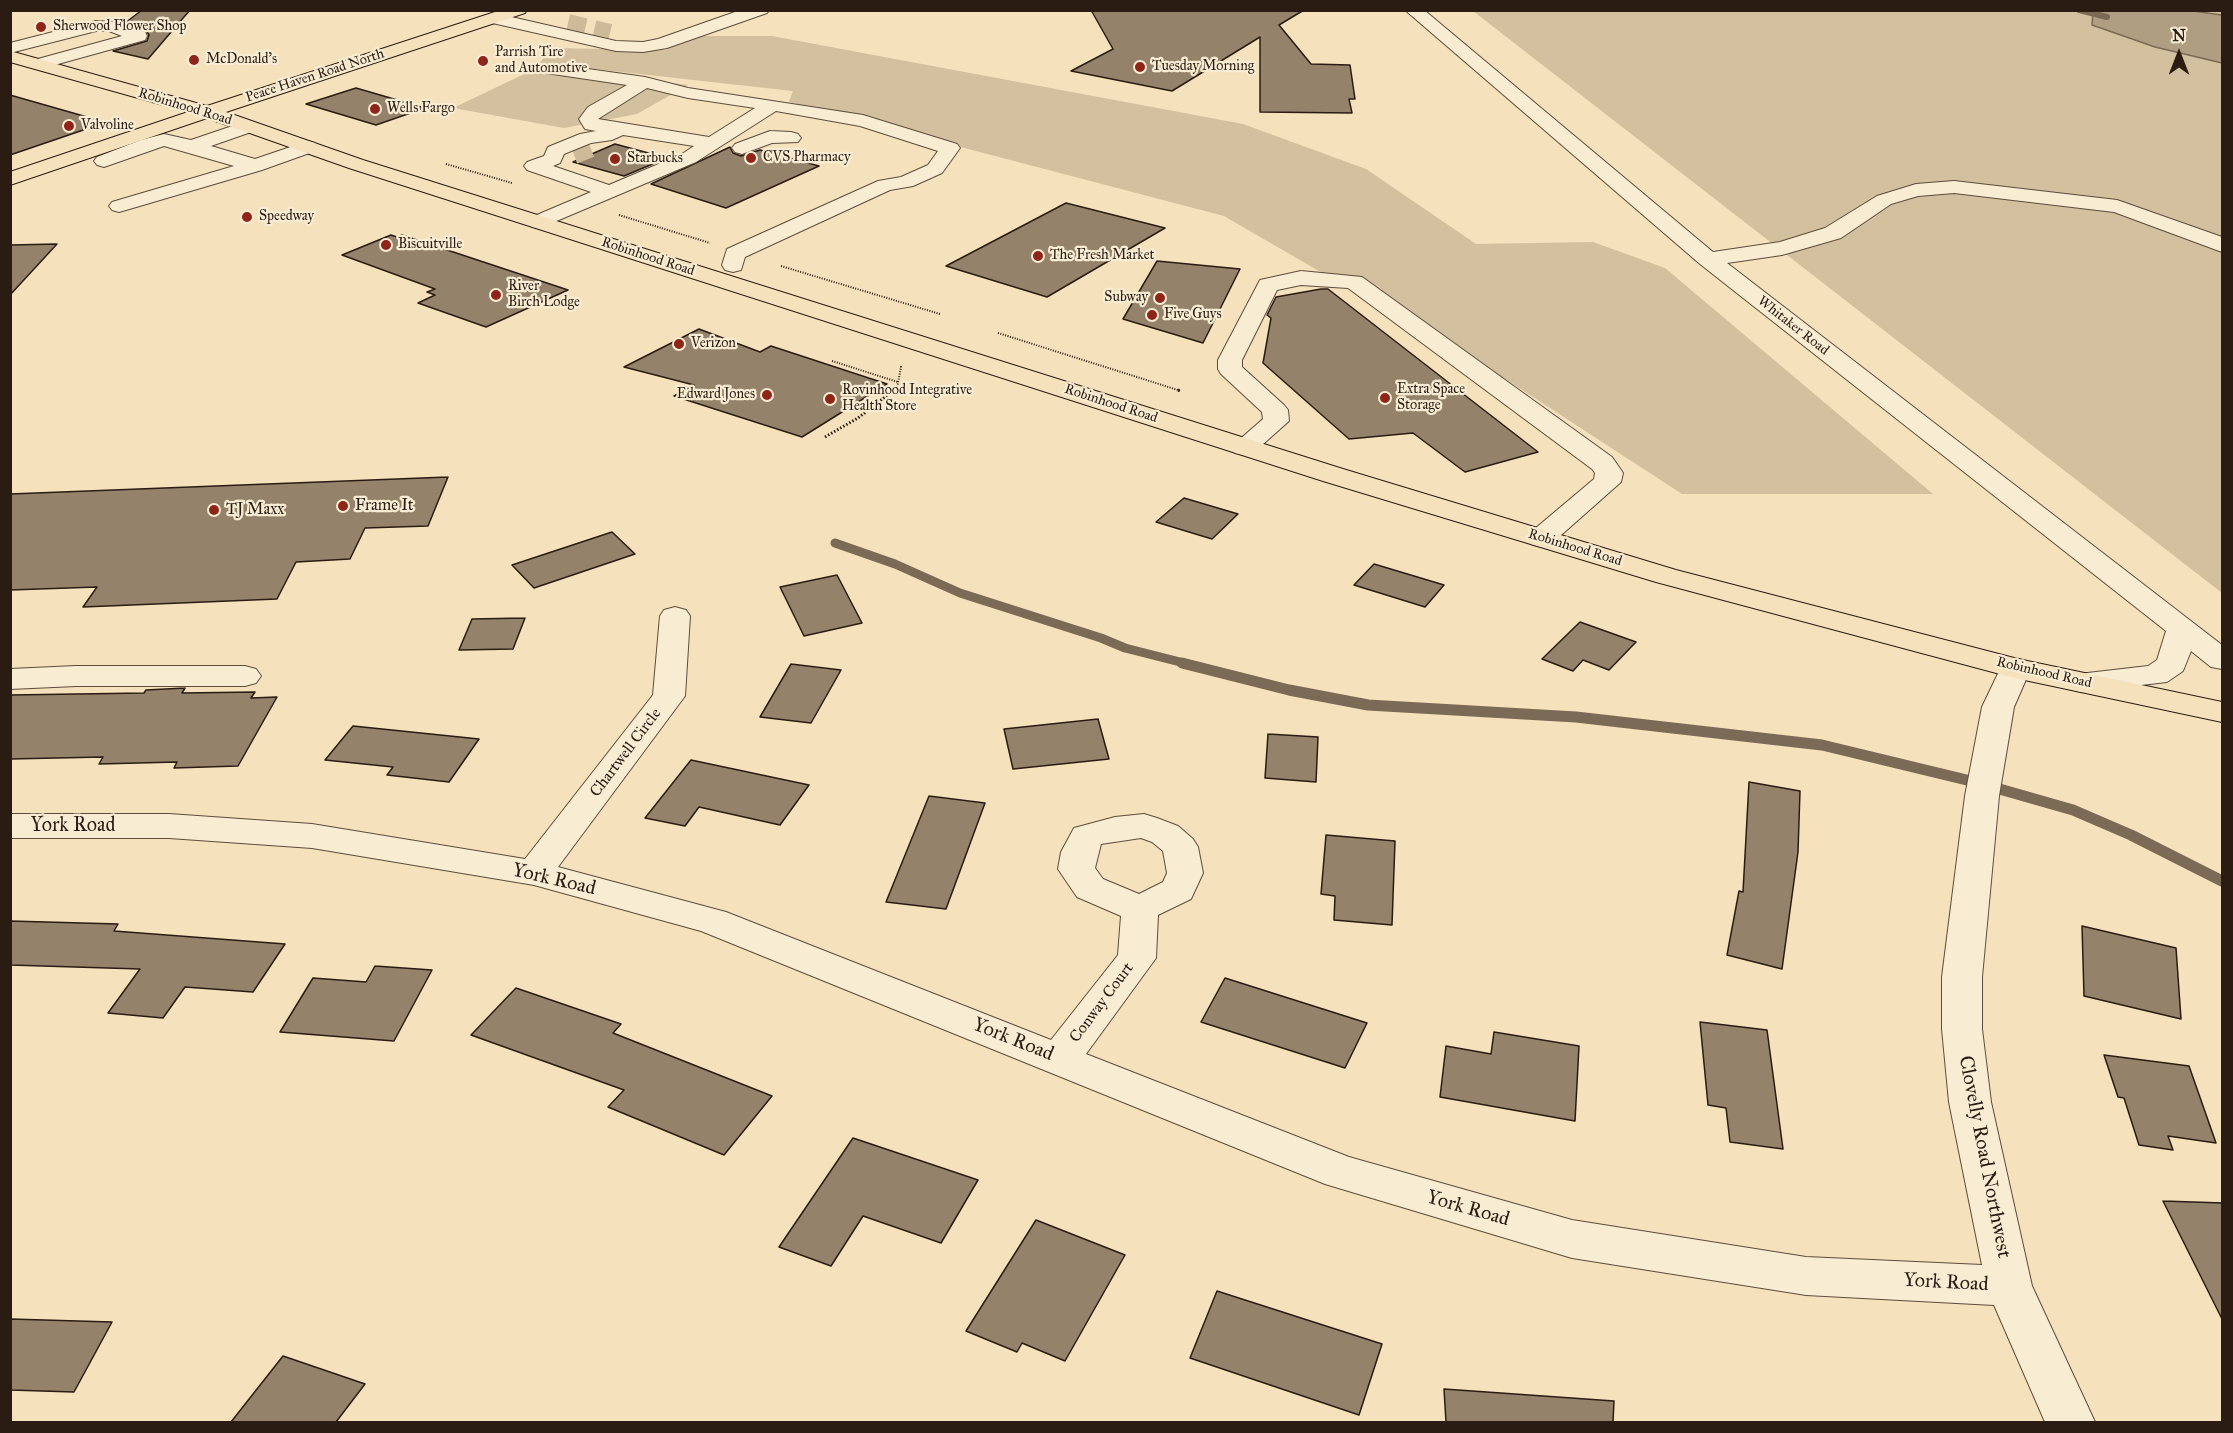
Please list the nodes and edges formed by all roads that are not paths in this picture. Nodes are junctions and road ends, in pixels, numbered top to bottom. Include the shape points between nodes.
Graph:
1 (519, 10) edge
2 (761, 10) edge
3 (1413, 10) edge
4 (551, 15) dead end
5 (494, 18) junction
6 (568, 23) tunnel mouth
7 (614, 32) tunnel mouth
8 (653, 42) junction
9 (10, 48) edge
10 (10, 56) edge
11 (40, 64) junction
12 (552, 69) dead end
13 (645, 82) junction
14 (773, 105) junction
15 (208, 112) junction
16 (247, 127) junction
17 (608, 137) junction
18 (127, 138) junction
19 (791, 138) dead end
20 (148, 144) junction
21 (192, 146) junction
22 (309, 147) junction
23 (744, 147) junction
24 (712, 152) junction
25 (574, 155) tunnel mouth
26 (96, 157) junction
27 (544, 162) junction
28 (255, 166) junction
29 (10, 179) edge
30 (906, 182) junction
31 (174, 191) junction
32 (616, 200) junction
33 (794, 205) dead end
34 (119, 206) dead end
35 (824, 213) junction
36 (848, 220) junction
37 (540, 222) junction
38 (2223, 245) edge
39 (1708, 259) junction
40 (733, 265) junction
41 (708, 276) junction
42 (1244, 447) junction
43 (1541, 538) junction
44 (675, 616) dead end
45 (2182, 629) junction
46 (2223, 660) edge
47 (2015, 668) junction
48 (245, 676) dead end
49 (10, 679) edge
50 (2081, 682) junction
51 (2223, 712) edge
52 (10, 826) edge
53 (534, 873) junction
54 (1140, 909) dead end
55 (1060, 1058) junction
56 (2008, 1286) junction
57 (2070, 1422) edge

1 - 5 main road, Peace Haven Road North
2 - 8 street
3 - 39 street, Whitaker Road
4 - 6 street
5 - 8 street via 616,46 643,47
5 - 15 main road, Peace Haven Road North
7 - 8 street
9 - 11 street via 96,26 111,26 140,36
10 - 11 main road, Robinhood Road
11 - 15 main road, Robinhood Road
12 - 13 street
13 - 14 street via 688,93
13 - 17 street via 605,103 588,119
14 - 24 street
14 - 30 street via 862,121 950,148 935,169
15 - 16 main road, Robinhood Road
15 - 18 main road, Peace Haven Road North
16 - 21 street
16 - 22 main road, Robinhood Road
17 - 24 street
17 - 27 street via 587,138 555,152
18 - 20 street
18 - 26 main road, Peace Haven Road North
19 - 23 street via 773,136
20 - 21 street via 164,140
20 - 26 street
21 - 28 street
22 - 28 street
22 - 37 main road, Robinhood Road
23 - 24 street
23 - 24 street via 738,142
24 - 32 street
25 - 27 street
26 - 29 main road, Peace Haven Road North
26 - 31 street via 109,168
27 - 32 street
28 - 31 street
30 - 35 street via 885,185
30 - 36 street via 907,191
31 - 34 street
32 - 37 street
33 - 35 street
35 - 36 street
35 - 40 street via 735,254
36 - 40 street via 758,262
37 - 41 main road, Robinhood Road
38 - 39 street via 2117,207 1954,187 1916,190 1884,200 1833,233 1792,245
39 - 45 street, Whitaker Road
40 - 41 street
41 - 42 main road, Robinhood Road
42 - 43 main road, Robinhood Road
42 - 43 street via 1276,421 1275,410 1230,369 1230,360 1268,285 1301,278 1354,282 1602,463 1610,473 1607,482
43 - 47 main road, Robinhood Road via 1666,576
44 - 53 street, Chartwell Circle via 669,696
45 - 46 street, Whitaker Road
45 - 50 street via 2172,664 2156,675
47 - 50 main road, Robinhood Road
47 - 56 street, Clovelly Road Northwest via 1998,707 1984,785 1962,987 1970,1102
48 - 49 street
50 - 51 main road, Robinhood Road
52 - 53 street, York Road via 169,826 312,836
53 - 55 street, York Road via 713,921
54 - 55 street, Conway Court via 1137,958
55 - 56 street, York Road via 1340,1172 1572,1239 1806,1276
56 - 57 street, Clovelly Road Northwest

